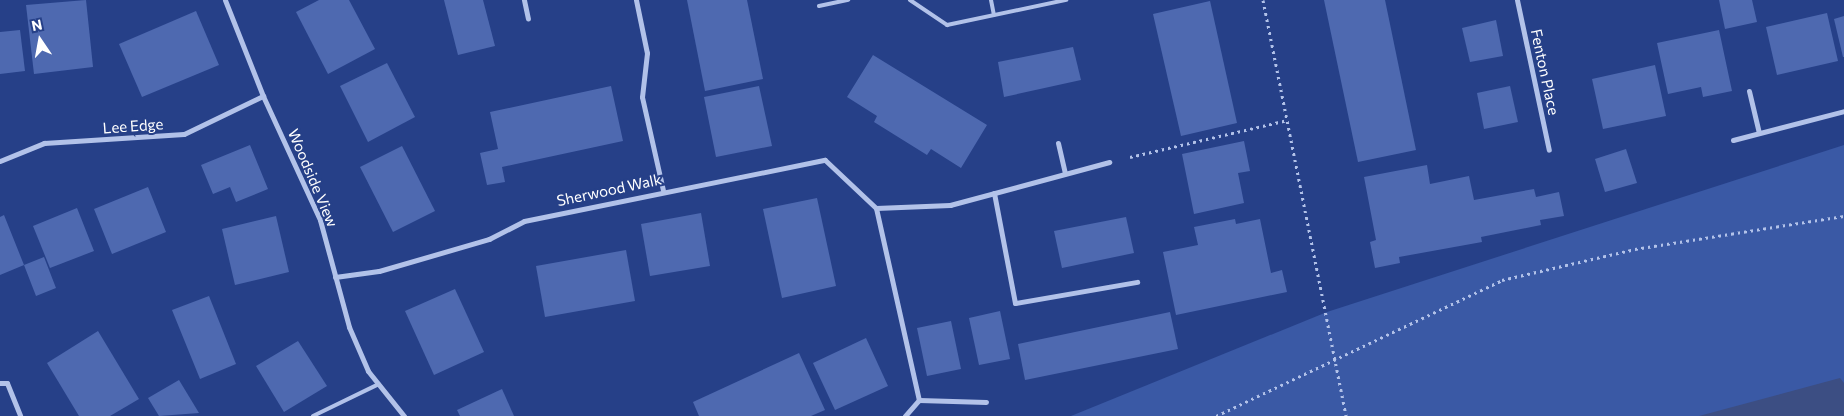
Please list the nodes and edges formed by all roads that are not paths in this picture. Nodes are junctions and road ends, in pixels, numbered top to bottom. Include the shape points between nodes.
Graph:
1 (225, 0) edge
2 (524, 0) edge
3 (636, 0) edge
4 (848, 0) edge
5 (910, 0) edge
6 (991, 0) edge
7 (1066, 0) edge
8 (1517, 0) edge
9 (819, 6) dead end
10 (994, 15) junction
11 (528, 20) dead end
12 (1749, 91) dead end
13 (263, 96) junction
14 (1844, 111) edge
15 (1759, 133) junction
16 (1733, 140) dead end
17 (1058, 143) dead end
18 (1549, 150) dead end
19 (0, 161) edge
20 (1109, 162) road end
21 (1066, 174) junction
22 (663, 190) junction
23 (994, 193) junction
24 (876, 208) junction
25 (335, 277) junction
26 (1137, 282) dead end
27 (0, 383) edge
28 (379, 384) junction
29 (919, 400) junction
30 (986, 402) dead end
31 (20, 416) edge
32 (313, 416) edge
33 (404, 416) edge
34 (905, 416) edge

1 - 13 street, Woodside View
2 - 11 street
3 - 22 street via 646,53 642,97
4 - 9 lane
5 - 10 lane via 947,25
6 - 10 lane
7 - 10 lane
8 - 18 street, Fenton Place
12 - 15 street
13 - 19 street, Lee Edge via 184,134 44,143
13 - 25 street, Woodside View via 320,220
14 - 15 street
15 - 16 street
17 - 21 street
20 - 21 street
21 - 23 street
22 - 24 street, Sherwood Walk via 825,160
22 - 25 street, Sherwood Walk via 524,221 489,239 379,271
23 - 24 street via 950,205
23 - 26 street via 1015,303
24 - 29 street
25 - 28 street, Woodside View via 349,327 368,371
27 - 31 street via 7,383
28 - 32 lane
28 - 33 street, Woodside View
29 - 30 street
29 - 34 street

